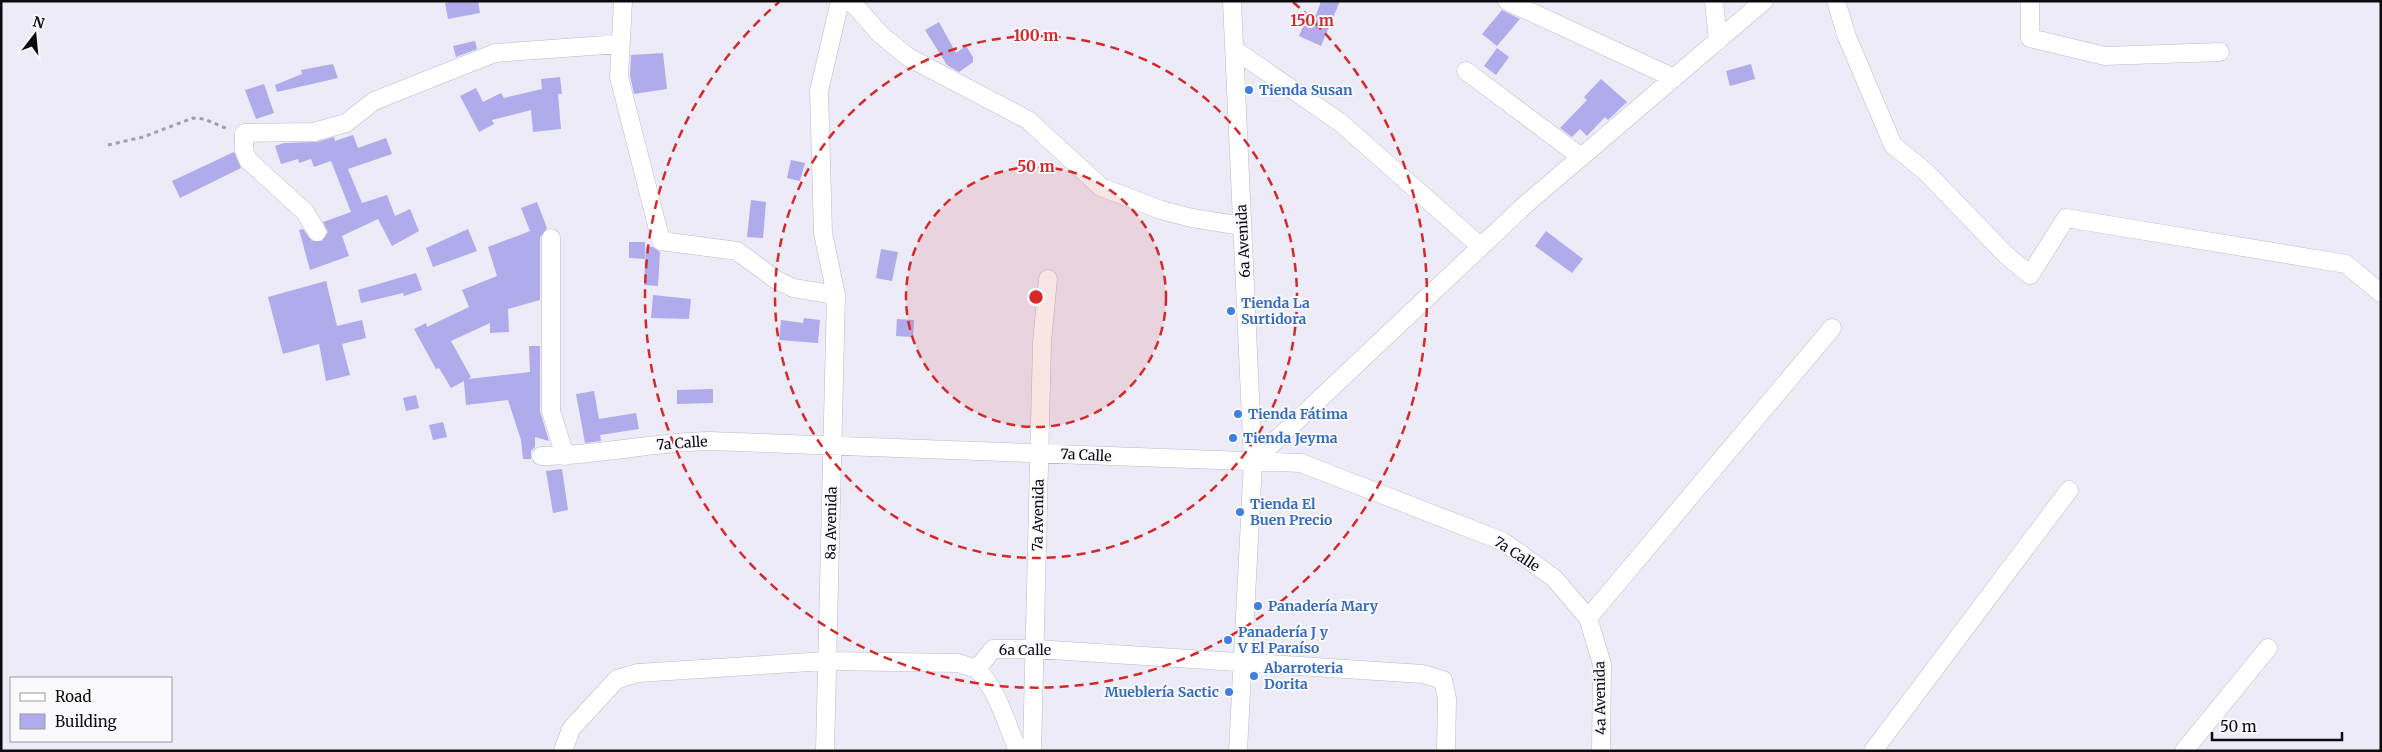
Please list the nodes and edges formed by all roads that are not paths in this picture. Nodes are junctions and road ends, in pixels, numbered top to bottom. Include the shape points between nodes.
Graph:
1 (623, 1) edge
2 (840, 1) edge
3 (851, 1) edge
4 (1232, 1) edge
5 (1507, 1) edge
6 (1714, 1) edge
7 (1764, 1) edge
8 (1836, 1) edge
9 (2030, 1) edge
10 (1718, 42) junction
11 (620, 44) junction
12 (1235, 50) junction
13 (2220, 52) dead end
14 (1466, 71) dead end
15 (1674, 78) junction
16 (1581, 157) junction
17 (1242, 226) junction
18 (317, 232) dead end
19 (551, 238) dead end
20 (1480, 246) junction
21 (1048, 279) dead end
22 (2381, 293) edge
23 (836, 295) junction
24 (1832, 328) dead end
25 (833, 446) junction
26 (1039, 452) junction
27 (541, 456) dead end
28 (565, 456) junction
29 (1253, 462) junction
30 (2069, 490) dead end
31 (1588, 618) junction
32 (2268, 648) dead end
33 (1036, 649) junction
34 (826, 661) junction
35 (1242, 661) junction
36 (976, 669) junction
37 (563, 751) edge
38 (825, 751) edge
39 (1018, 751) edge
40 (1032, 751) edge
41 (1238, 751) edge
42 (1446, 751) edge
43 (1600, 751) edge
44 (1873, 751) edge
45 (2184, 751) edge

1 - 11 street
2 - 23 street, 8a Avenida via 820,91 823,233
3 - 17 street via 880,34 908,57 1028,120 1101,187 1161,210
4 - 12 street, 6a Avenida
5 - 15 street
6 - 10 street
7 - 10 street
8 - 22 street via 1847,37 1893,145 2030,275 2066,218 2346,264
9 - 13 street via 2030,38 2105,56
10 - 15 street
11 - 18 street via 495,53 374,101 338,125 314,132 244,134 248,160 305,212
11 - 23 street via 619,77 660,241 737,251 774,279 793,288
12 - 17 street, 6a Avenida
12 - 20 street via 1341,123
14 - 16 street
15 - 16 street
16 - 20 street
17 - 29 street, 6a Avenida
19 - 28 street via 551,411
20 - 29 street
21 - 26 street, 7a Avenida via 1042,342
23 - 25 street, 8a Avenida
24 - 31 street
25 - 26 street, 7a Calle
25 - 28 street, 7a Calle via 680,442
25 - 34 street, 8a Avenida
26 - 29 street, 7a Calle
26 - 33 street, 7a Avenida
27 - 28 street, 7a Calle
29 - 31 street, 7a Calle via 1301,463 1502,541 1554,578
29 - 35 street, 6a Avenida
30 - 44 street
31 - 43 street, 4a Avenida via 1602,664
32 - 45 street
33 - 35 street, 6a Calle
33 - 36 street, 6a Calle via 993,649
33 - 40 street, 7a Avenida
34 - 36 street via 958,664
34 - 37 street via 638,673 617,679 571,729
34 - 38 street, 8a Avenida
35 - 41 street, 6a Avenida
35 - 42 street, 6a Calle via 1423,674 1443,680 1447,699
36 - 39 street via 988,680

